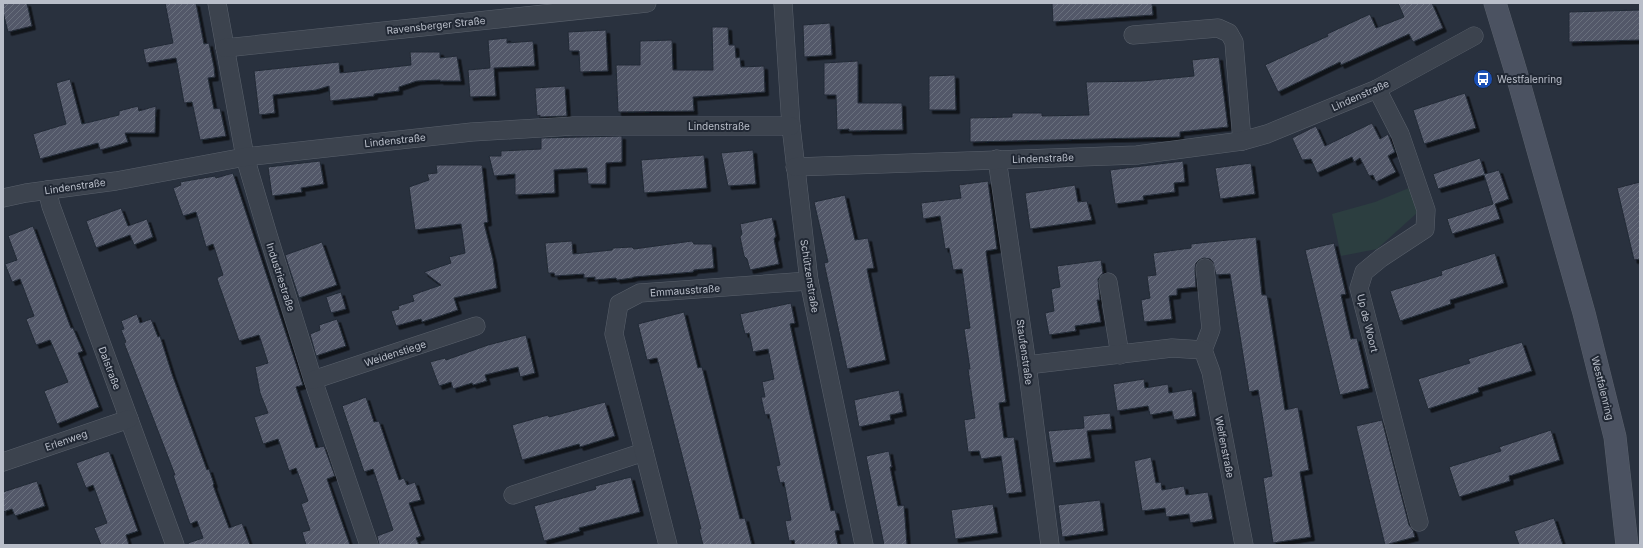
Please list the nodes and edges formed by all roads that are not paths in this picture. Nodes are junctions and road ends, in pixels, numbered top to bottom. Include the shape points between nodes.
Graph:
1 (217, 3) edge
2 (647, 3) edge
3 (783, 3) edge
4 (1495, 3) edge
5 (1133, 35) dead end
6 (1474, 36) dead end
7 (225, 48) junction
8 (1377, 88) junction
9 (791, 126) junction
10 (1242, 142) junction
11 (245, 157) junction
12 (997, 159) junction
13 (795, 167) junction
14 (47, 190) junction
15 (3, 198) edge
16 (1205, 268) dead end
17 (809, 281) junction
18 (1108, 282) dead end
19 (476, 326) dead end
20 (1203, 350) junction
21 (1120, 355) junction
22 (1027, 365) junction
23 (313, 380) junction
24 (130, 419) junction
25 (644, 452) junction
26 (3, 462) edge
27 (513, 495) dead end
28 (1419, 522) dead end
29 (175, 545) edge
30 (370, 545) edge
31 (668, 545) edge
32 (864, 545) edge
33 (1050, 545) edge
34 (1244, 545) edge
35 (1627, 545) edge

1 - 7 street, Industriestraße
2 - 7 street, Ravensberger Straße
3 - 9 street, Schützenstraße
4 - 35 main road, Westfalenring via 1584,313 1615,437
5 - 10 street via 1218,28 1229,33 1234,42
6 - 8 street, Lindenstraße
7 - 11 street, Industriestraße
8 - 10 street, Lindenstraße
8 - 28 street, Up de Woort via 1400,134 1426,210 1425,229 1364,272 1359,288
9 - 11 street, Lindenstraße via 573,126 472,132
9 - 13 street, Schützenstraße
10 - 12 street, Lindenstraße via 1137,155
11 - 14 street, Lindenstraße via 116,181
11 - 23 street, Industriestraße
12 - 13 street, Lindenstraße
12 - 22 street, Staufenstraße
13 - 17 street, Schützenstraße
14 - 15 street, Lindenstraße
14 - 24 street, Dalstraße
16 - 20 street via 1211,329
17 - 25 street, Emmausstraße via 640,293 619,304 614,334
17 - 32 street, Schützenstraße
18 - 21 street
19 - 23 street, Weidenstiege
20 - 21 street via 1172,348
20 - 34 street, Welfenstraße via 1211,372
21 - 22 street
22 - 33 street, Staufenstraße
23 - 30 street, Industriestraße
24 - 26 street, Erlenweg
24 - 29 street, Dalstraße
25 - 27 street
25 - 31 street, Emmausstraße

